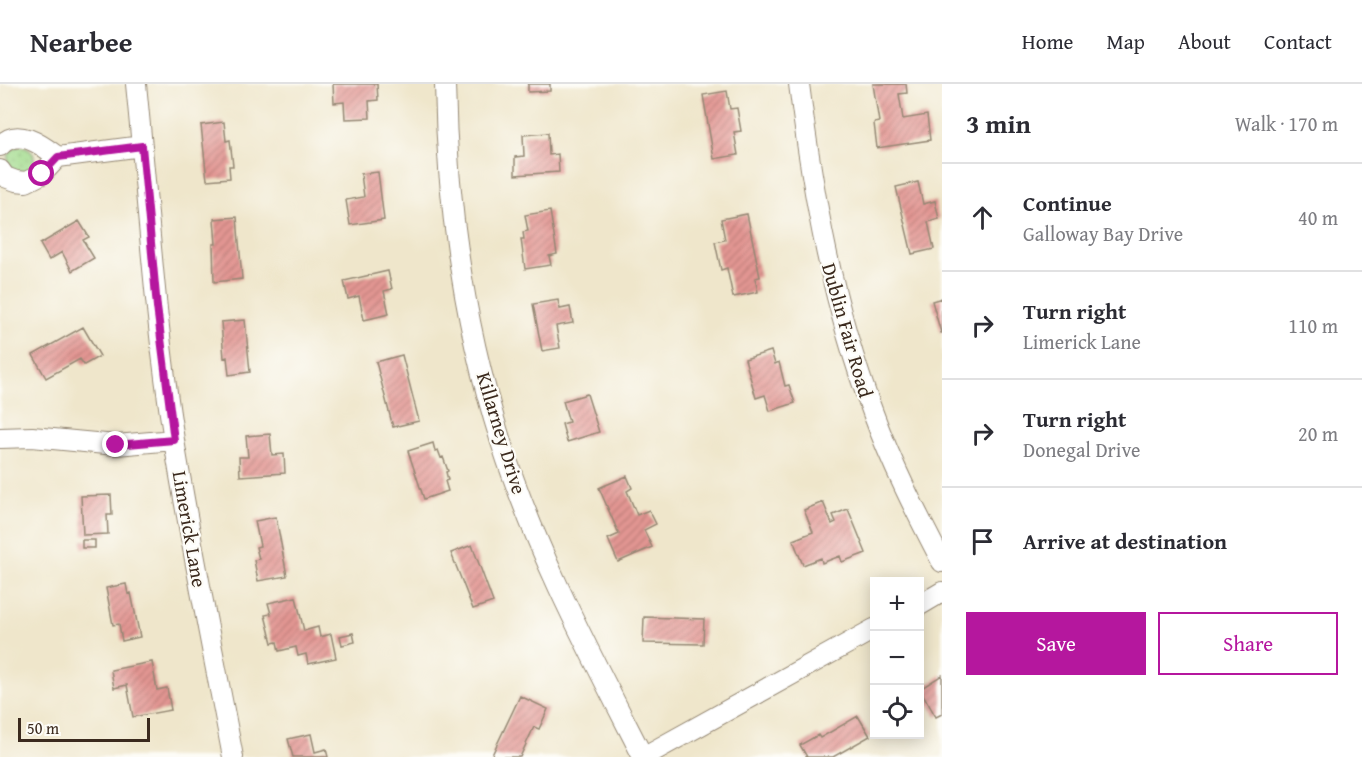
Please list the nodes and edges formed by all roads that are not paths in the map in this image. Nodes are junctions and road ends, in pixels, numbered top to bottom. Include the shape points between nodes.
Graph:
1 (136, 84) edge
2 (445, 84) edge
3 (799, 84) edge
4 (0, 146) edge
5 (142, 146) junction
6 (58, 157) junction
7 (0, 170) edge
8 (0, 438) edge
9 (174, 440) junction
10 (942, 562) edge
11 (942, 592) edge
12 (924, 603) edge
13 (870, 631) edge
14 (233, 757) edge
15 (644, 757) edge

1 - 5 street, Limerick Lane
2 - 15 street, Killarney Drive via 447,167 455,241 496,424 547,559
3 - 10 street, Dublin Fair Road via 819,216 853,354 889,454
4 - 6 street via 9,139 24,137
5 - 6 street
5 - 9 street, Limerick Lane
6 - 7 street via 42,174 26,182 5,177
8 - 9 street via 116,445
9 - 14 street, Limerick Lane
11 - 12 street
13 - 15 street

